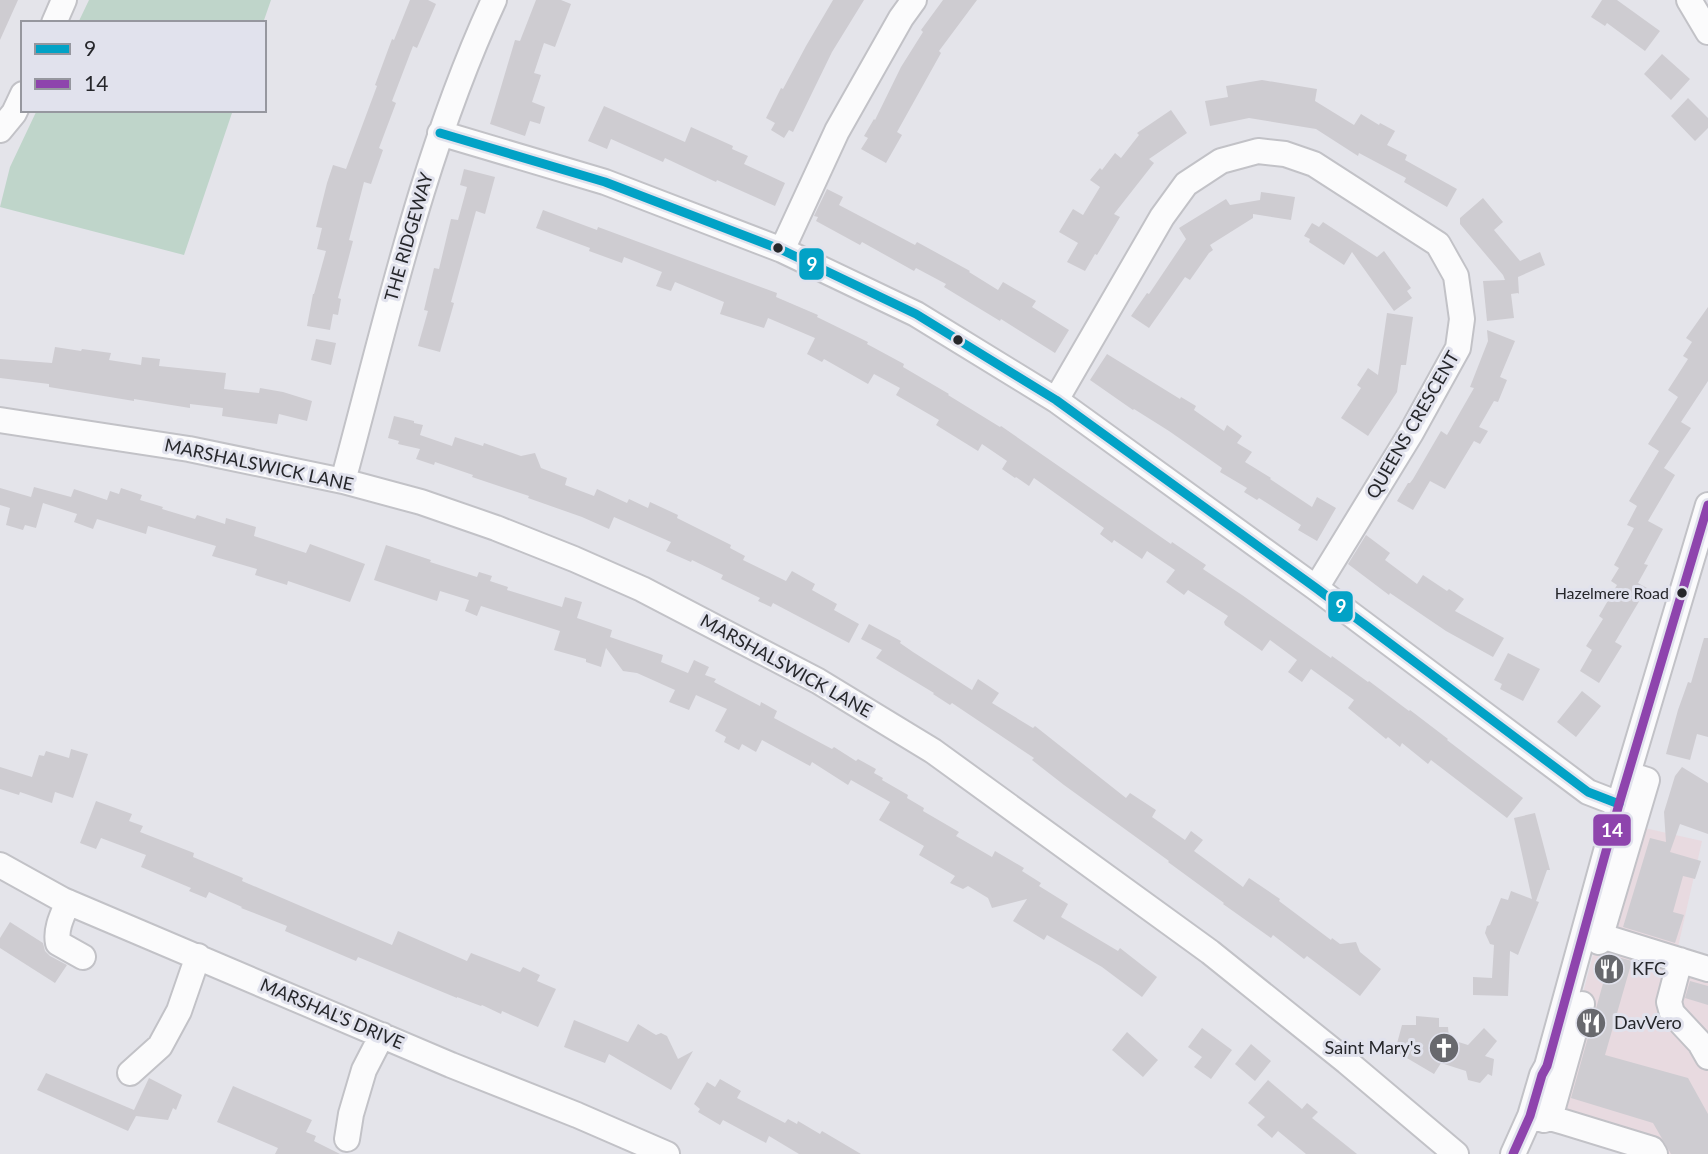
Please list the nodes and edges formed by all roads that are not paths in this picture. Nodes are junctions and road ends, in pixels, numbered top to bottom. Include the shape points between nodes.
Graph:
1 (64, 0) edge
2 (494, 0) edge
3 (914, 0) edge
4 (1689, 0) edge
5 (55, 21) edge
6 (1708, 32) edge
7 (21, 98) edge
8 (0, 131) edge
9 (440, 134) junction
10 (782, 250) junction
11 (1056, 400) junction
12 (0, 420) edge
13 (343, 481) junction
14 (1708, 505) edge
15 (1317, 588) junction
16 (1628, 774) junction
17 (1619, 804) junction
18 (0, 865) edge
19 (68, 902) junction
20 (1593, 933) junction
21 (83, 957) dead end
22 (198, 957) junction
23 (1680, 960) junction
24 (1708, 969) edge
25 (382, 1035) junction
26 (1708, 1057) edge
27 (130, 1073) dead end
28 (1546, 1122) junction
29 (348, 1139) dead end
30 (667, 1154) edge
31 (1456, 1154) edge
32 (1513, 1154) edge
33 (1655, 1154) edge

1 - 5 street
2 - 9 street, THE RIDGEWAY
3 - 10 street via 837,131
4 - 6 street
7 - 8 street
9 - 10 street via 605,182
9 - 13 street, THE RIDGEWAY via 407,236
10 - 11 street via 916,314
11 - 15 street
11 - 15 street, QUEENS CRESCENT via 1162,218 1186,184 1220,161 1258,151 1314,164 1438,244 1456,276 1462,319 1458,348
12 - 13 street, MARSHALSWICK LANE via 189,449
13 - 31 street, MARSHALSWICK LANE via 421,502 574,559 749,643 841,695 933,751 1210,952
14 - 16 street
15 - 17 street via 1588,792
16 - 17 street
16 - 20 street via 1647,780
17 - 20 street
18 - 19 street, MARSHAL'S DRIVE
19 - 21 street via 58,943
19 - 22 street, MARSHAL'S DRIVE
20 - 23 street
20 - 28 street via 1542,1075
22 - 25 street, MARSHAL'S DRIVE
22 - 27 street via 179,1012 160,1046
23 - 24 street
23 - 26 street via 1669,1002 1672,1013
25 - 29 street via 364,1070
25 - 30 street, MARSHAL'S DRIVE
28 - 32 street
28 - 33 street via 1652,1149

